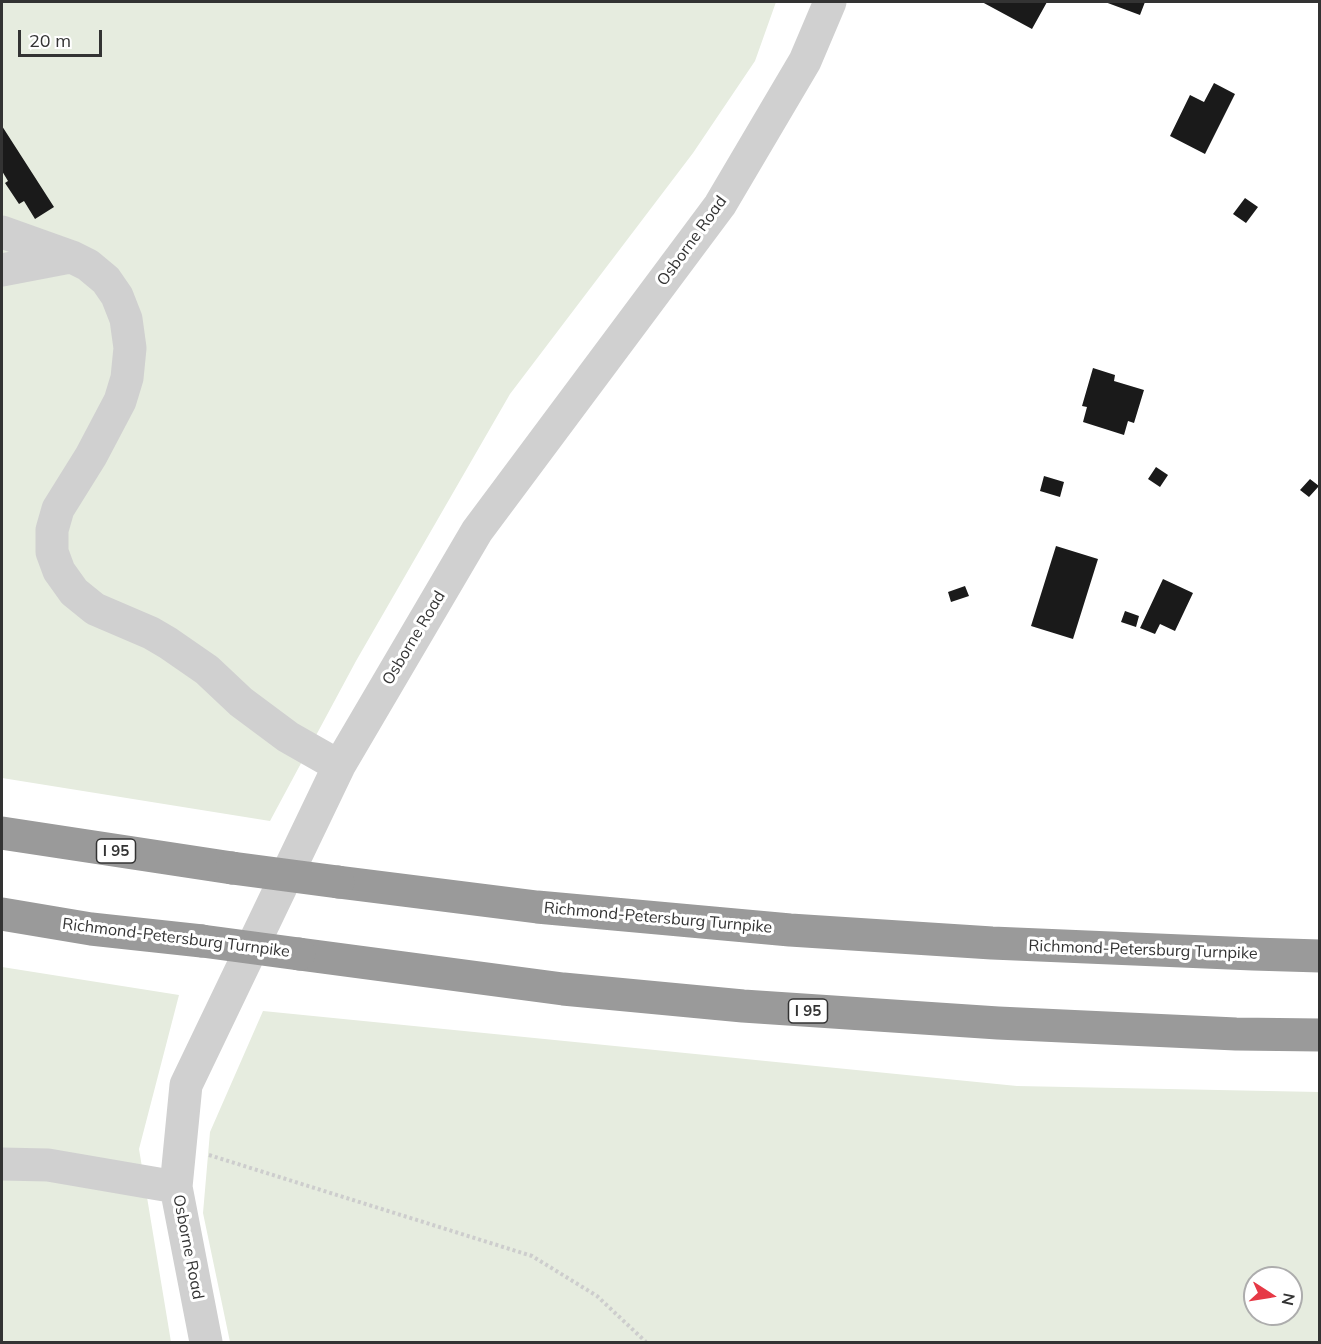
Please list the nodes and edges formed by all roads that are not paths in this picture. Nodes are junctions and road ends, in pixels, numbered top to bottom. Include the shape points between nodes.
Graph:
1 (830, 2) edge
2 (2, 232) edge
3 (72, 257) junction
4 (2, 270) edge
5 (339, 766) junction
6 (2, 833) edge
7 (2, 915) edge
8 (1320, 956) edge
9 (1320, 1035) edge
10 (2, 1164) edge
11 (176, 1187) junction
12 (206, 1342) edge

1 - 5 street, Osborne Road via 805,61 720,205 477,531
2 - 3 street
3 - 4 street
3 - 5 street via 106,280 117,296 126,319 130,348 120,401 58,509 52,530 52,552 59,571 74,592 95,609 168,643 288,737
5 - 11 street, Osborne Road via 186,1085
6 - 8 highway, Richmond-Petersburg Turnpike / I 95, bridge via 232,868 537,907 992,943
7 - 9 highway, Richmond-Petersburg Turnpike / I 95, bridge via 563,989 743,1006 998,1023
10 - 11 street via 48,1165
11 - 12 street, Osborne Road

